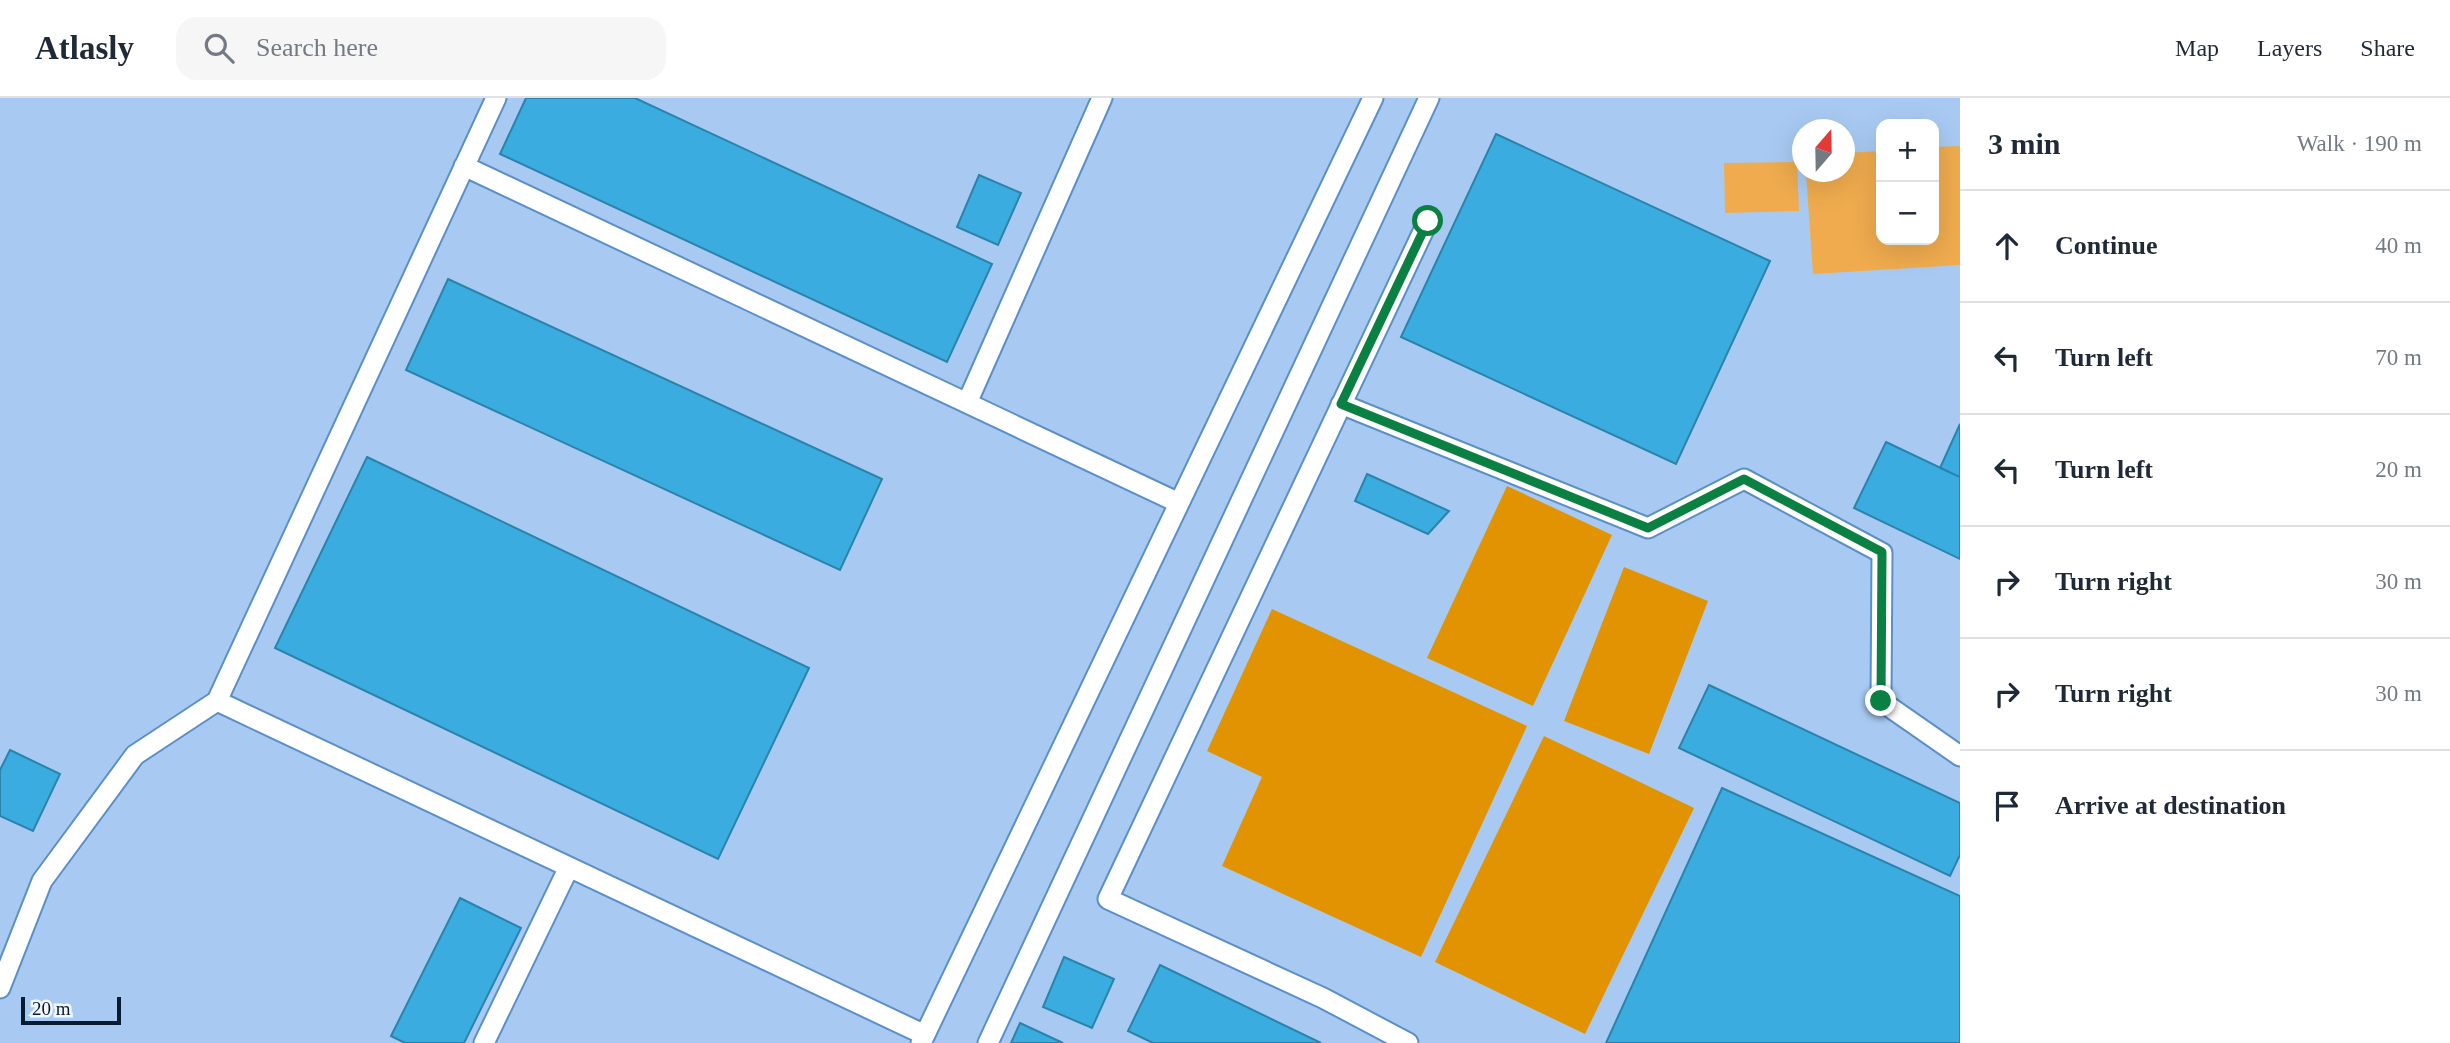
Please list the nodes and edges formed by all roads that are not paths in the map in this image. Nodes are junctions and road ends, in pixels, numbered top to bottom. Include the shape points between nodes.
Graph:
1 (496, 98) edge
2 (1102, 98) edge
3 (1374, 98) edge
4 (1429, 98) edge
5 (464, 166) junction
6 (1428, 221) dead end
7 (967, 403) junction
8 (1341, 404) junction
9 (1179, 503) junction
10 (217, 701) junction
11 (1960, 756) edge
12 (569, 867) junction
13 (0, 988) edge
14 (923, 1039) edge
15 (484, 1043) edge
16 (988, 1043) edge
17 (1408, 1043) edge

1 - 5 lane
2 - 7 lane
3 - 9 lane
4 - 16 lane
5 - 7 lane
5 - 10 lane
6 - 8 lane
7 - 9 lane
8 - 11 lane via 1648,528 1744,479 1882,552 1881,701
8 - 17 lane via 1108,899 1323,998
9 - 14 lane
10 - 12 lane
10 - 13 lane via 135,755 42,881
12 - 14 lane
12 - 15 lane

